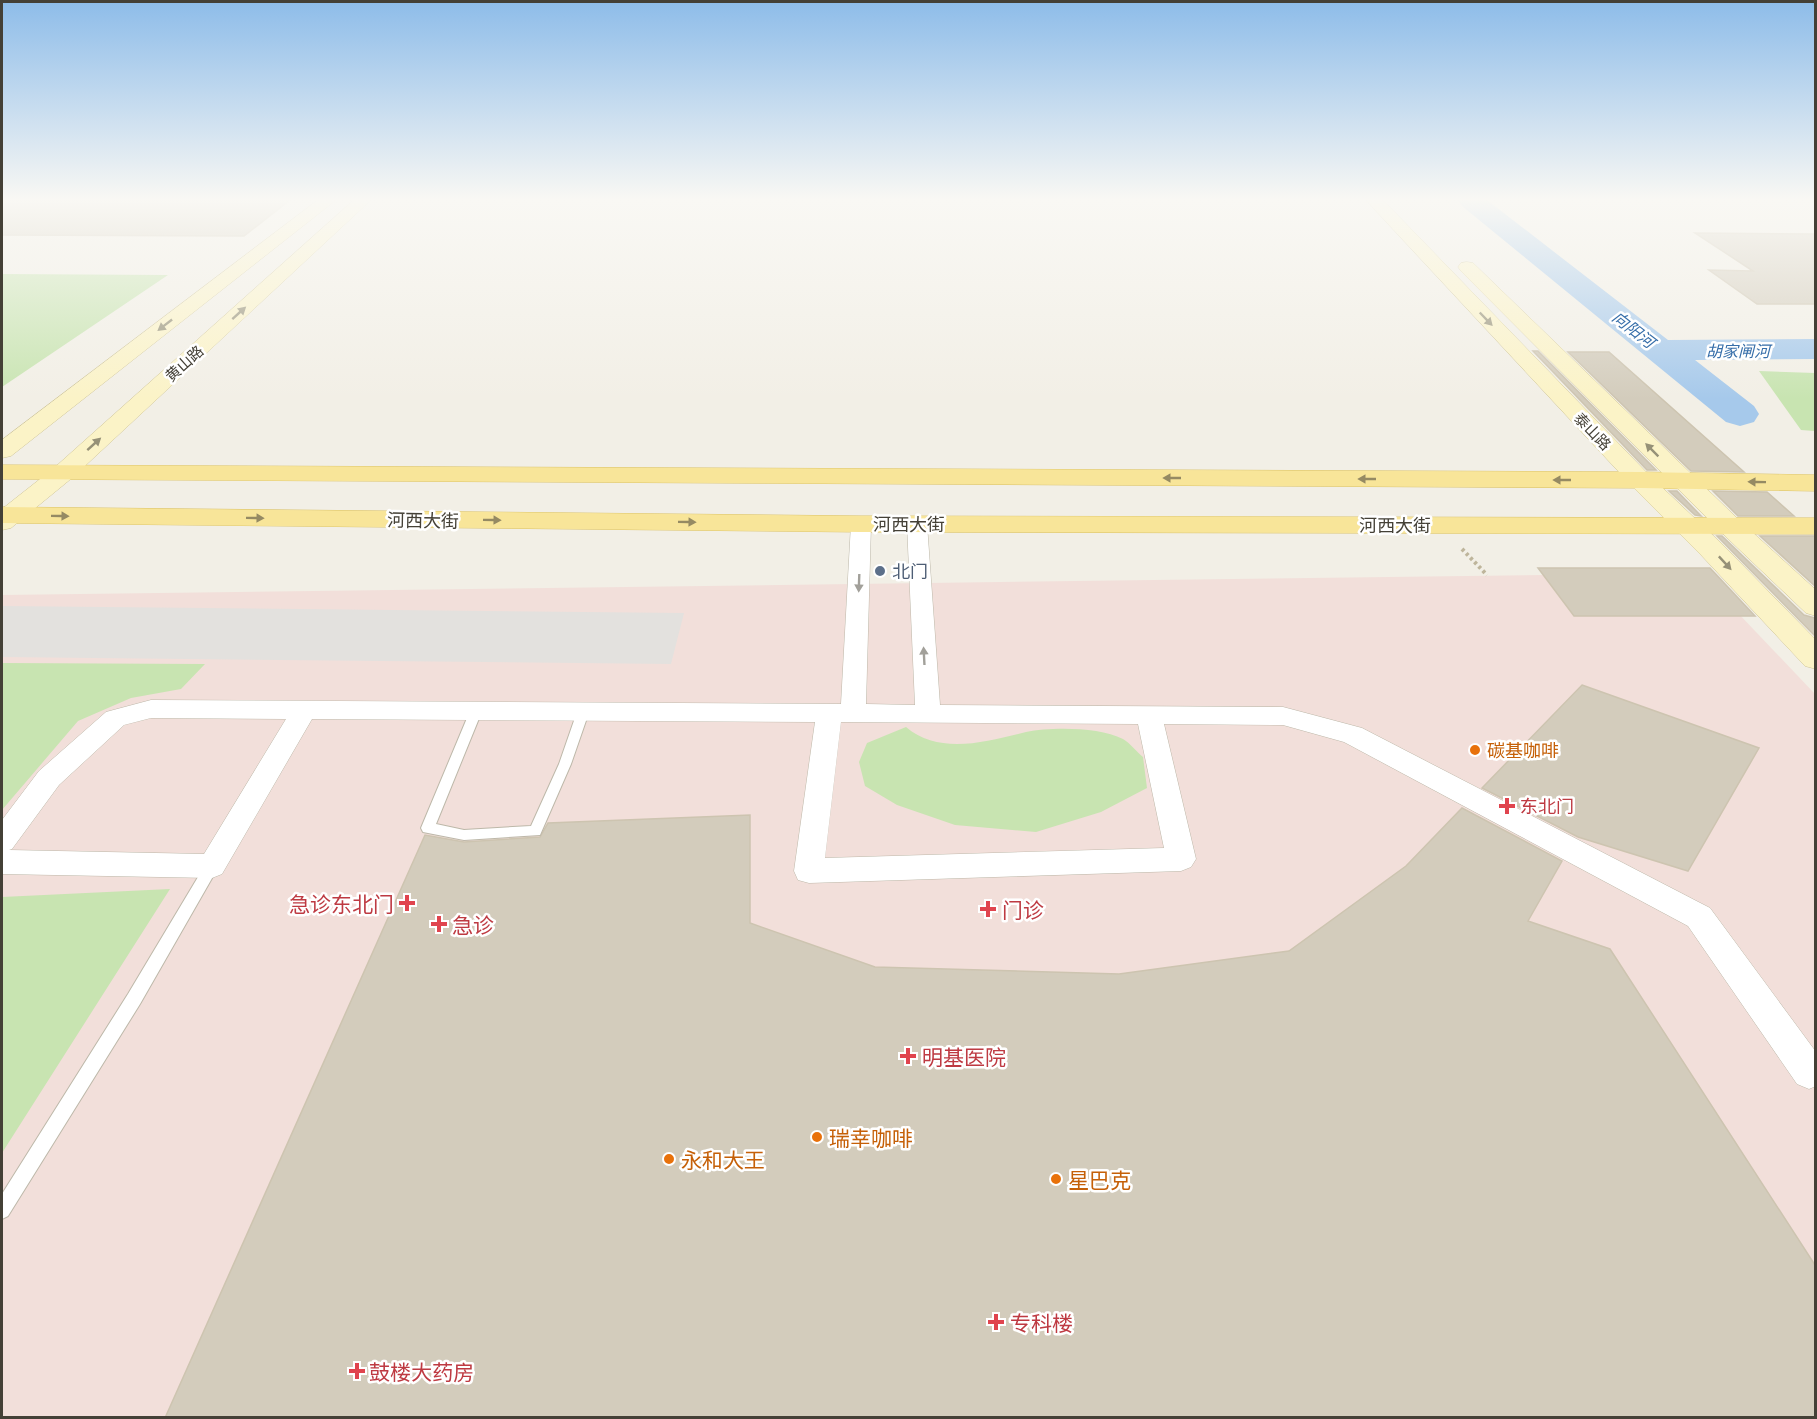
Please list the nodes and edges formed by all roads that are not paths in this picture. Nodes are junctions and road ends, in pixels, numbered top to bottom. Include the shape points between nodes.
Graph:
1 (242, 266) edge
2 (290, 266) edge
3 (1437, 266) edge
4 (1467, 266) edge
5 (2, 451) edge
6 (2, 472) edge
7 (63, 473) junction
8 (1640, 480) junction
9 (1683, 480) junction
10 (1815, 483) edge
11 (4, 518) edge
12 (861, 524) junction
13 (917, 524) junction
14 (1687, 525) junction
15 (1815, 526) edge
16 (1731, 527) junction
17 (1815, 607) edge
18 (1815, 659) edge
19 (304, 710) junction
20 (476, 711) junction
21 (583, 712) junction
22 (841, 713) junction
23 (927, 714) junction
24 (1149, 715) junction
25 (2, 841) edge
26 (2, 862) edge
27 (212, 866) junction
28 (1809, 1072) dead end
29 (2, 1210) edge

1 -> 5 street
7 -> 2 street, 黄山路
3 -> 8 street, 泰山路
9 -> 4 street, 泰山路
6 - 7 main road
8 -> 7 main road
7 - 11 street, 黄山路
8 - 9 main road
8 - 14 street, 泰山路
10 -> 9 main road
9 - 16 street, 泰山路
11 -> 12 main road, 河西大街
12 - 13 main road, 河西大街
12 -> 22 street
13 - 14 main road, 河西大街
23 -> 13 street
14 - 16 main road, 河西大街
14 -> 18 street, 泰山路
15 - 16 main road, 河西大街
16 - 17 street, 泰山路
19 - 20 street
19 - 25 street via 151,709 116,718 50,778
19 - 27 street
20 - 21 street
20 - 21 lane via 428,828 465,835 535,831
21 - 22 street
22 - 23 street
22 - 24 street via 809,871 1181,859
23 - 24 street
24 - 28 street via 1283,716 1353,735 1699,917
26 - 27 street
27 - 29 lane

